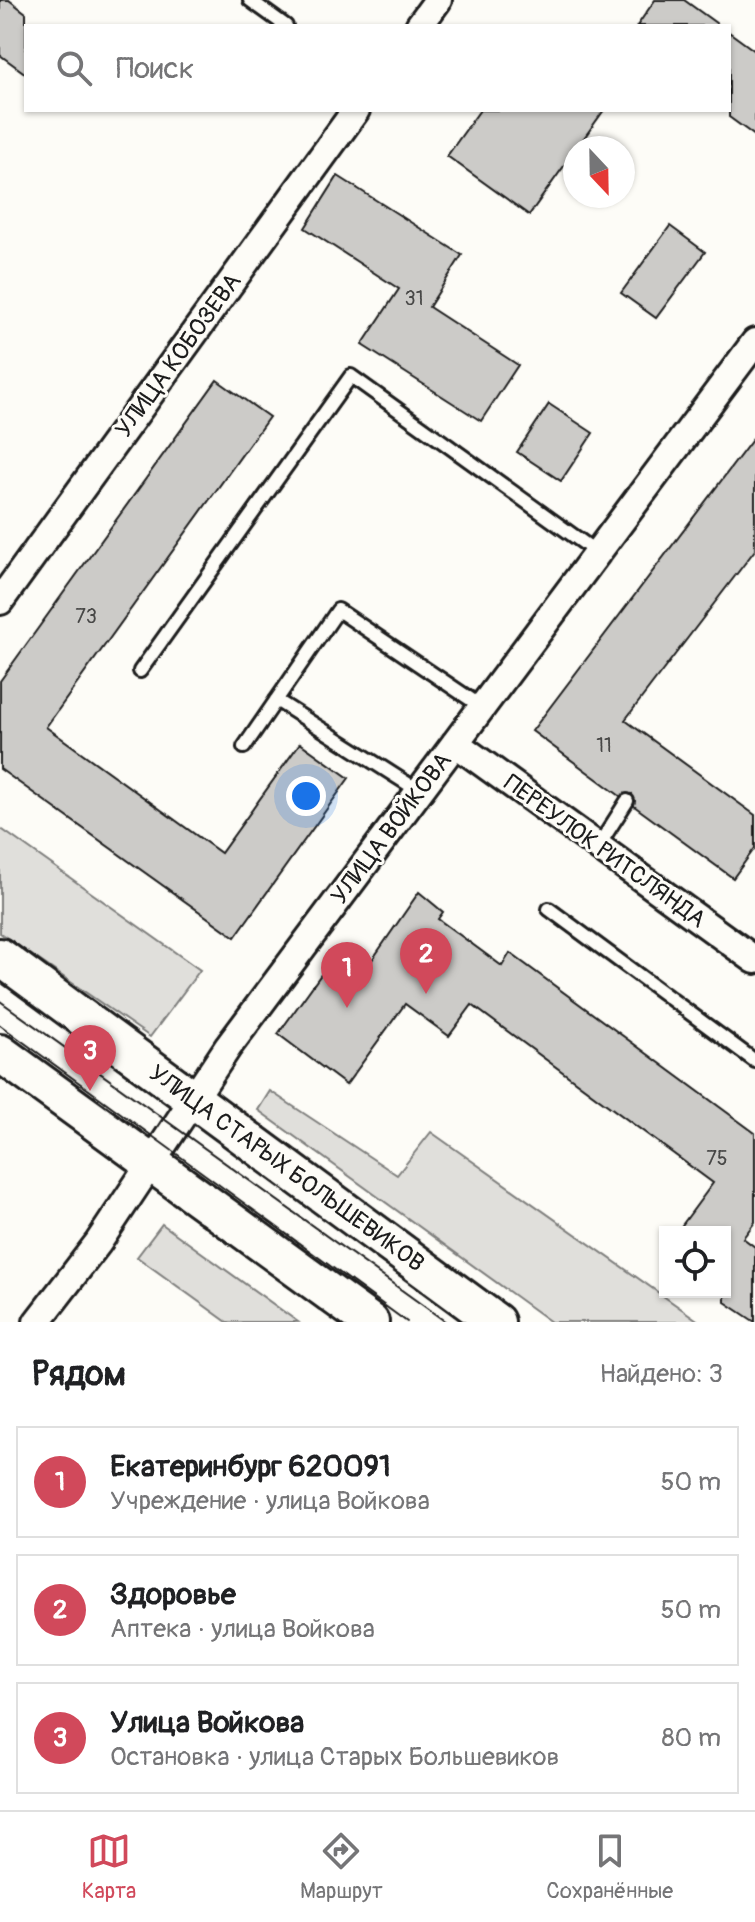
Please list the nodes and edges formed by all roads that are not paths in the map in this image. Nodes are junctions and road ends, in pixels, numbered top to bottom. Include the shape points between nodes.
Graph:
1 (250, 0) edge
2 (438, 0) edge
3 (283, 24) edge
4 (420, 24) edge
5 (355, 112) edge
6 (755, 342) edge
7 (745, 377) edge
8 (599, 554) junction
9 (0, 601) edge
10 (140, 671) dead end
11 (276, 700) junction
12 (482, 707) junction
13 (455, 743) junction
14 (244, 747) dead end
15 (419, 791) junction
16 (627, 801) dead end
17 (599, 845) junction
18 (549, 909) dead end
19 (0, 957) edge
20 (755, 960) edge
21 (755, 1042) edge
22 (0, 1053) edge
23 (750, 1058) edge
24 (193, 1098) junction
25 (150, 1163) junction
26 (37, 1322) edge
27 (370, 1322) edge
28 (496, 1322) edge

1 - 3 lane
2 - 4 street
5 - 9 street, УЛИЦА КОБОЗЕВА
6 - 7 street, УЛИЦА ВОЙКОВА
7 - 8 street, УЛИЦА ВОЙКОВА
8 - 10 lane via 351,376
8 - 12 street, УЛИЦА ВОЙКОВА
11 - 12 lane via 338,610
11 - 14 lane
11 - 15 lane
12 - 13 street, УЛИЦА ВОЙКОВА
13 - 15 street, УЛИЦА ВОЙКОВА
13 - 17 street, ПЕРЕУЛОК РИТСЛЯНДА
15 - 24 street, УЛИЦА ВОЙКОВА
16 - 17 lane
17 - 20 street, ПЕРЕУЛОК РИТСЛЯНДА
18 - 23 lane
19 - 24 main road, УЛИЦА СТАРЫХ БОЛЬШЕВИКОВ
21 - 23 lane
22 - 25 main road
24 - 25 street, УЛИЦА ВОЙКОВА
24 - 28 main road, УЛИЦА СТАРЫХ БОЛЬШЕВИКОВ
25 - 26 street, УЛИЦА ВОЙКОВА
25 - 27 main road

